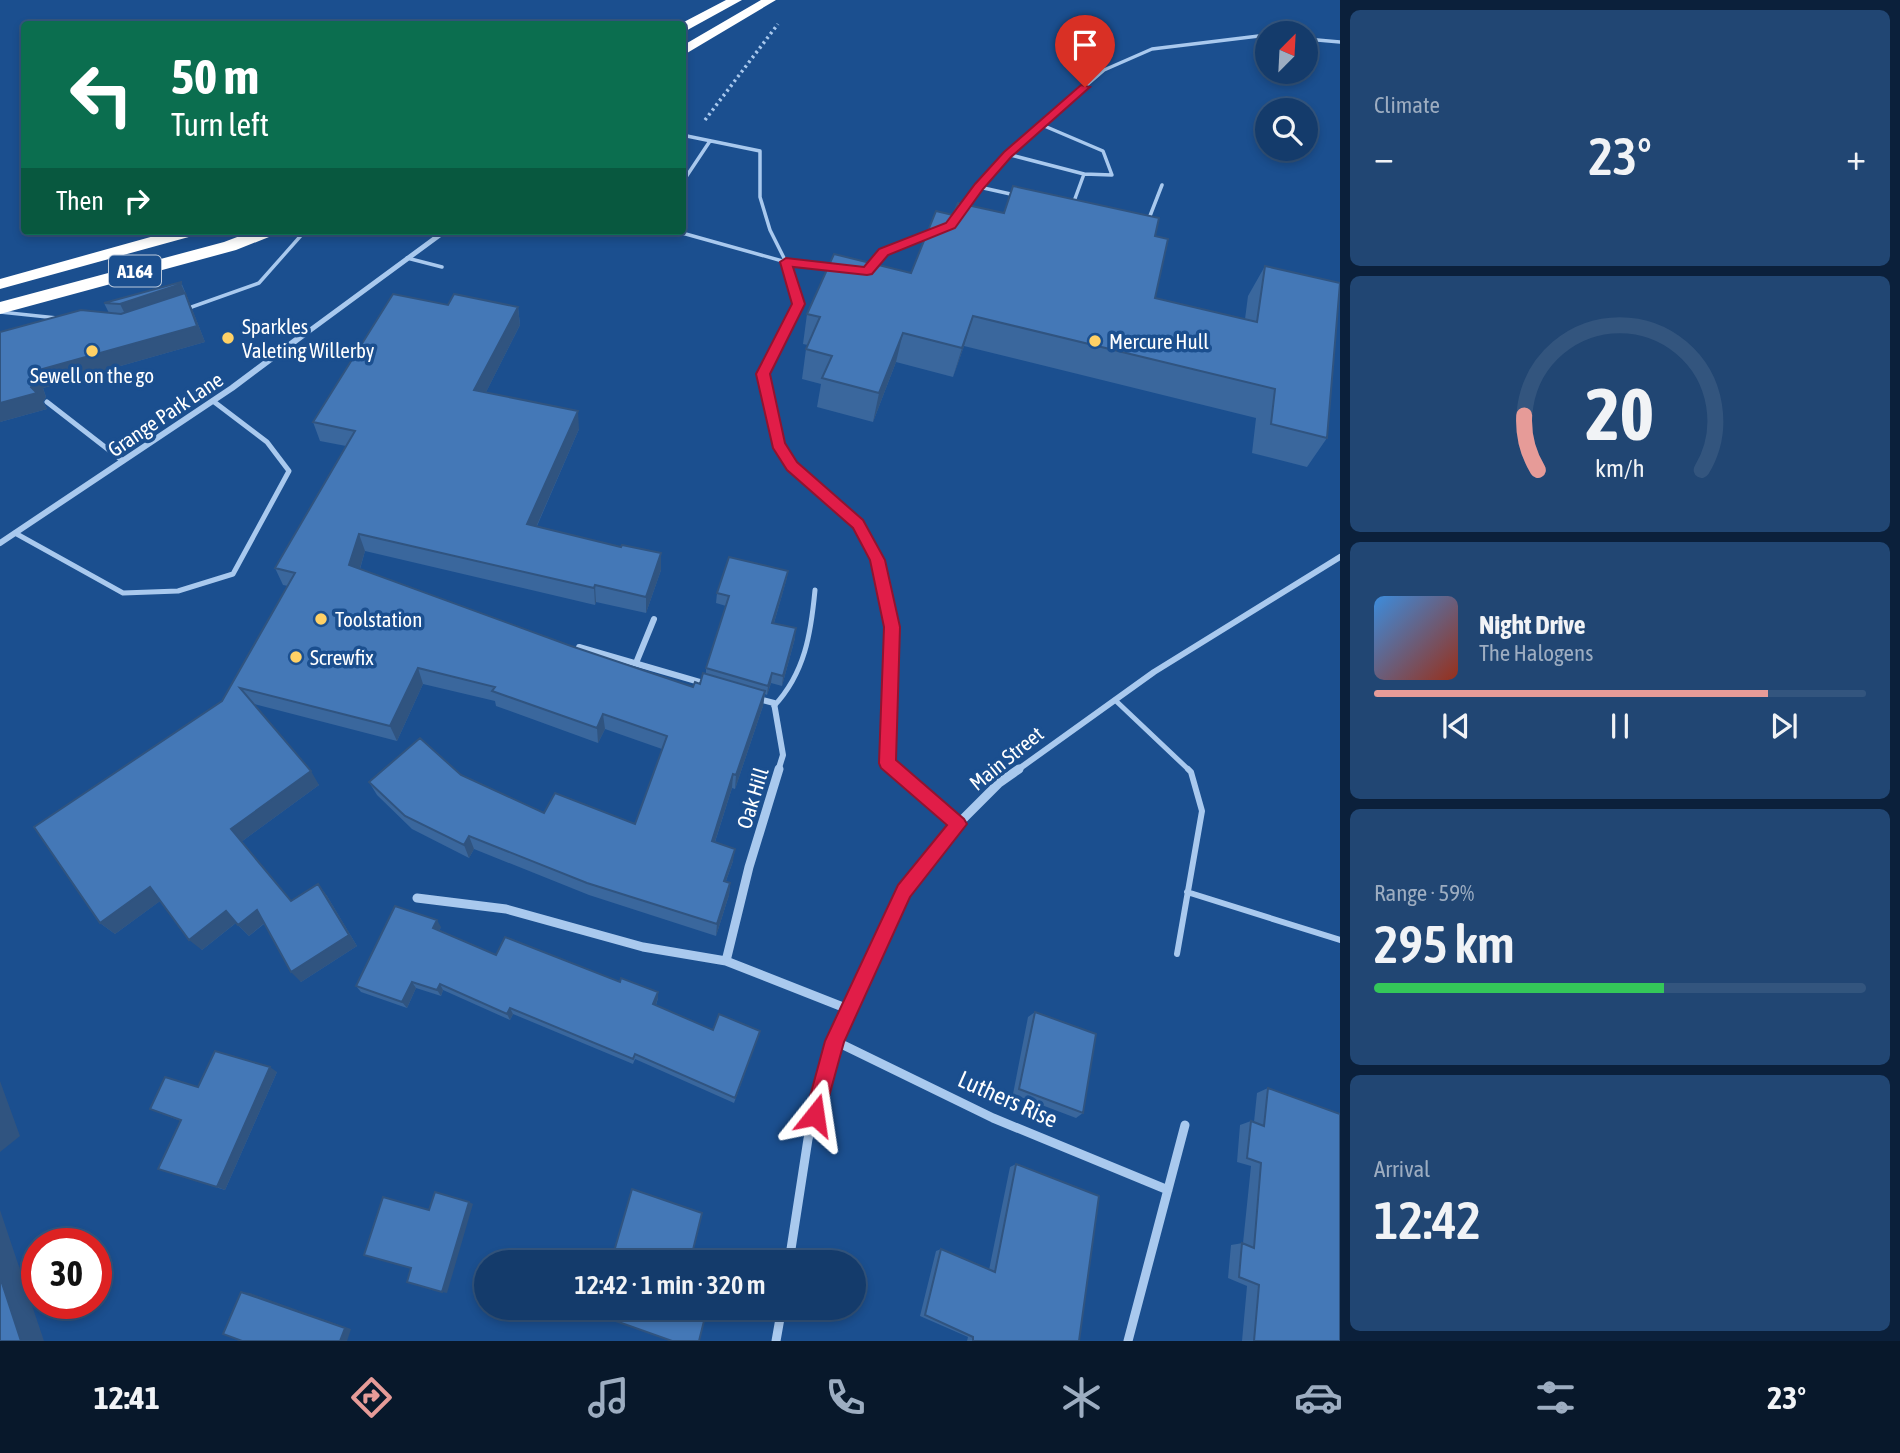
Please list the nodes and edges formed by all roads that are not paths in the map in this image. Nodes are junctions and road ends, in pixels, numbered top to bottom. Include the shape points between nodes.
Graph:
1 (736, 0) edge
2 (770, 0) edge
3 (686, 27) edge
4 (1255, 36) edge
5 (1318, 40) edge
6 (1340, 42) edge
7 (686, 50) edge
8 (1042, 125) junction
9 (686, 136) edge
10 (710, 141) junction
11 (1007, 155) junction
12 (1084, 174) junction
13 (686, 177) edge
14 (1162, 185) dead end
15 (979, 187) junction
16 (1019, 195) edge
17 (1072, 207) edge
18 (957, 216) edge
19 (1144, 229) edge
20 (939, 230) edge
21 (686, 234) edge
22 (176, 235) edge
23 (258, 235) edge
24 (302, 235) edge
25 (439, 235) edge
26 (407, 257) junction
27 (786, 262) junction
28 (442, 267) dead end
29 (840, 268) edge
30 (867, 271) edge
31 (0, 284) edge
32 (0, 310) edge
33 (179, 311) edge
34 (64, 319) edge
35 (213, 401) junction
36 (47, 402) dead end
37 (123, 461) junction
38 (15, 533) junction
39 (0, 543) edge
40 (1340, 557) edge
41 (815, 590) dead end
42 (654, 620) dead end
43 (579, 647) edge
44 (636, 663) junction
45 (724, 689) edge
46 (749, 696) edge
47 (1115, 700) junction
48 (774, 706) junction
49 (958, 824) junction
50 (1187, 892) junction
51 (417, 898) dead end
52 (1340, 940) edge
53 (1177, 954) dead end
54 (726, 961) junction
55 (848, 1009) junction
56 (835, 1041) junction
57 (1185, 1125) dead end
58 (1168, 1190) junction
59 (791, 1250) edge
60 (780, 1320) edge
61 (776, 1341) edge
62 (1128, 1341) edge

1 - 3 highway
2 - 7 highway
4 - 8 lane via 1152,49 1104,70
5 - 6 lane
8 - 11 lane
8 - 12 lane via 1102,151 1112,175
9 - 10 lane
10 - 13 lane
10 - 27 lane via 760,150 760,197
11 - 12 lane
11 - 15 lane
12 - 17 lane
14 - 19 lane
15 - 16 lane
15 - 18 lane
20 - 30 lane via 884,252
21 - 27 lane
22 - 31 highway, A164
23 - 32 highway, A164
24 - 33 lane via 259,284
25 - 26 street, Grange Park Lane
26 - 28 lane
26 - 35 street, Grange Park Lane
27 - 29 lane
27 - 49 lane via 799,304 763,374 778,444 792,466 858,524 869,540 878,560 892,627 887,763
32 - 34 lane
35 - 37 street, Grange Park Lane
35 - 38 lane via 270,445 289,471 233,574 178,591 123,593
36 - 37 lane
37 - 38 street, Grange Park Lane
38 - 39 street, Grange Park Lane
40 - 47 street, Main Street
41 - 48 lane via 811,632 797,678
42 - 44 street
43 - 44 street
44 - 45 street
46 - 48 street
47 - 49 street, Main Street via 999,783
47 - 50 lane via 1191,772 1202,811
48 - 54 street, Oak Hill via 783,755
49 - 55 street, Main Street via 904,891
50 - 52 lane
50 - 53 lane
51 - 54 street via 506,909 643,947
54 - 55 street
55 - 56 street, Main Street
56 - 58 street, Luthers Rise via 993,1118
56 - 59 street, Main Street via 808,1139
57 - 58 street
58 - 62 street
60 - 61 street

